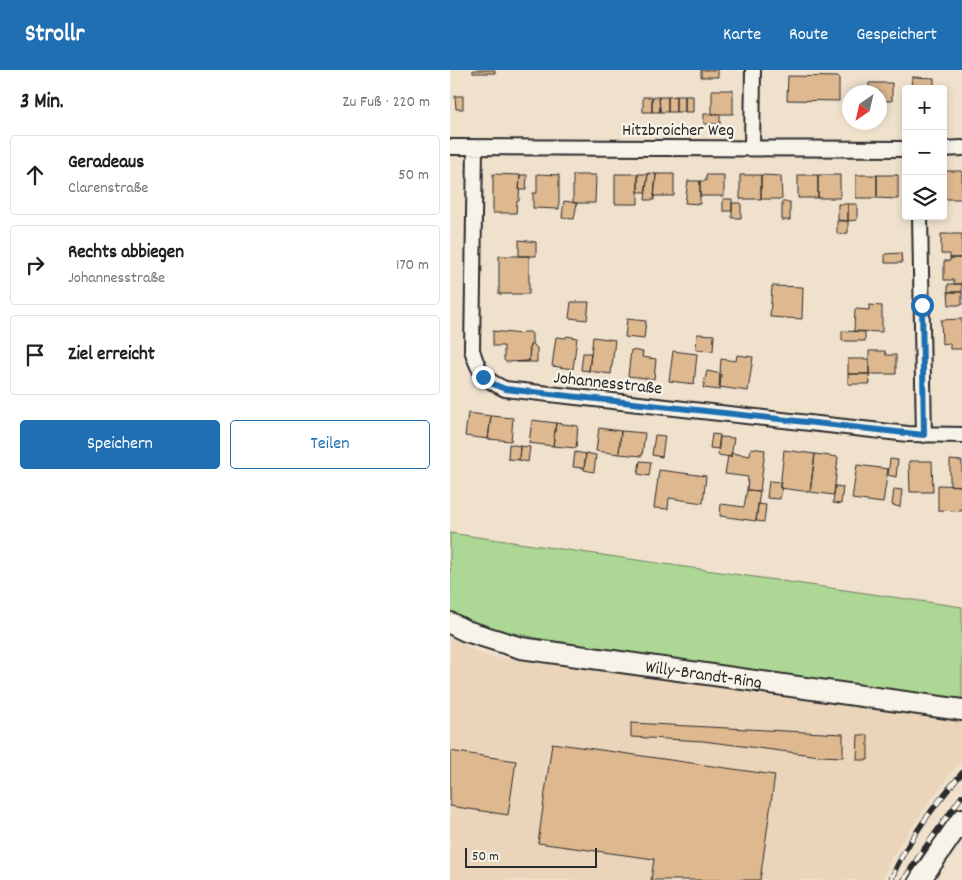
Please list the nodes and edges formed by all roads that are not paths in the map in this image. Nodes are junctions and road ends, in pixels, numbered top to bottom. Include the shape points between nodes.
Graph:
1 (754, 70) edge
2 (450, 147) edge
3 (475, 148) junction
4 (752, 148) junction
5 (962, 148) edge
6 (902, 149) edge
7 (947, 149) edge
8 (920, 220) edge
9 (924, 435) junction
10 (962, 435) edge
11 (450, 624) edge
12 (962, 710) edge
13 (962, 818) edge
14 (920, 880) edge

1 - 4 street
2 - 3 street, Hitzbroicher Weg
3 - 4 street, Hitzbroicher Weg
3 - 9 street, Johannesstraße via 472,350 483,377 493,384 505,389
4 - 6 street, Hitzbroicher Weg
5 - 7 street
8 - 9 street
9 - 10 street, Johannesstraße
11 - 12 street, Willy-Brandt-Ring via 521,648
13 - 14 street

